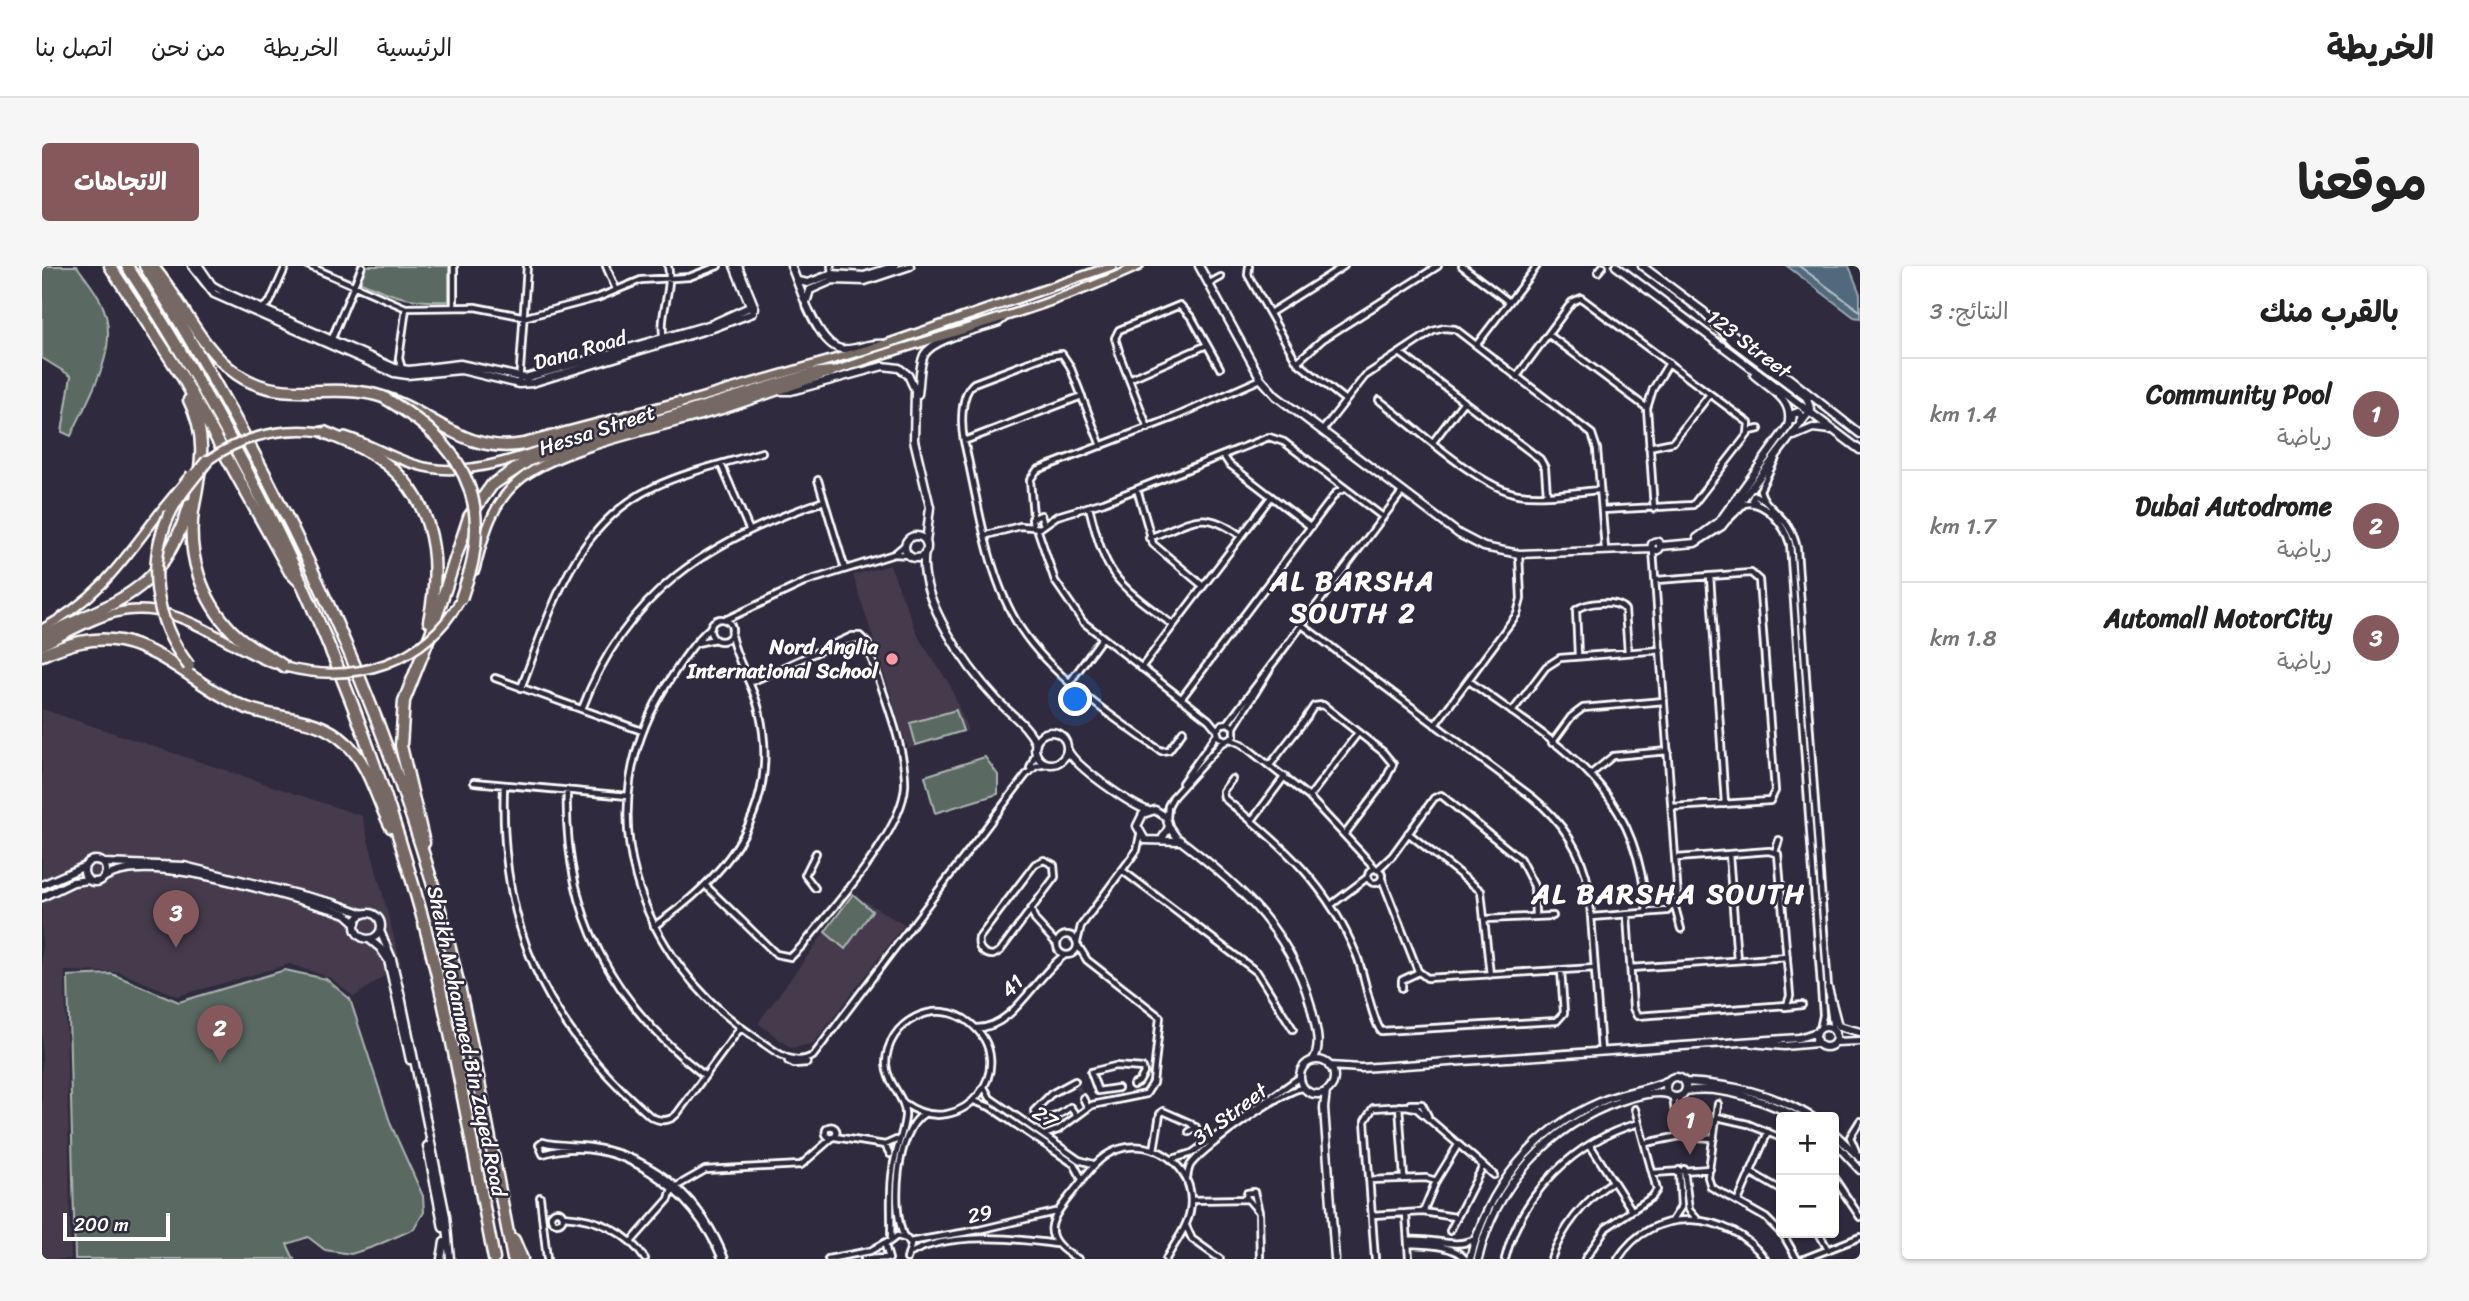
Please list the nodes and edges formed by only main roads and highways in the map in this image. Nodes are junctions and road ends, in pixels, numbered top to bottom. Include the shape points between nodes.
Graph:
1 (110, 266) edge
2 (127, 266) edge
3 (145, 266) edge
4 (152, 266) edge
5 (1112, 266) edge
6 (1139, 266) edge
7 (159, 341) junction
8 (830, 372) junction
9 (383, 397) junction
10 (679, 403) junction
11 (324, 432) junction
12 (204, 466) junction
13 (306, 588) junction
14 (461, 599) junction
15 (42, 629) edge
16 (42, 637) edge
17 (42, 646) edge
18 (423, 653) junction
19 (42, 655) edge
20 (285, 667) junction
21 (229, 699) junction
22 (402, 846) junction
23 (430, 878) junction
24 (505, 1218) junction
25 (494, 1259) edge
26 (513, 1259) edge
27 (522, 1259) edge

1 - 7 highway
2 - 13 highway, Sheikh Mohammed Bin Zayed Road via 215,410
3 - 23 highway, Sheikh Mohammed Bin Zayed Road via 221,390 302,544 365,691
4 - 9 highway via 211,349 239,376 284,392 342,390
5 - 10 main road, Hessa Street via 886,344
6 - 8 main road, Hessa Street via 1005,317
7 - 12 highway via 199,422
7 - 13 highway via 290,572
8 - 14 main road, Hessa Street, bridge via 551,462 523,477 504,496 488,523
8 - 18 highway via 540,456 509,471 483,495 469,517
9 - 10 highway, bridge via 473,442 498,446 524,444
9 - 14 highway, bridge via 431,429 465,477 476,523 473,558
10 - 11 main road, Hessa Street via 467,470 418,466 357,440
11 - 12 main road, Hessa Street, bridge via 262,434 233,445
11 - 18 highway via 382,461 408,487 423,511 434,542 436,582
12 - 15 main road, Hessa Street, bridge via 189,477 95,594
12 - 16 highway via 178,539 157,572 125,596
12 - 20 highway via 192,538 203,588 231,630
12 - 21 highway, bridge via 172,508 162,533 157,560 160,611 190,666
13 - 22 highway, Sheikh Mohammed Bin Zayed Road via 369,744
14 - 20 main road, Hessa Street, bridge via 436,632 416,650 392,662 339,674
17 - 20 main road, Hessa Street via 111,614 153,610 184,618
18 - 23 highway via 404,701 400,737
19 - 21 highway via 82,641 128,643
21 - 22 highway via 262,712 314,722 339,736 364,765
22 - 25 highway, Sheikh Mohammed Bin Zayed Road via 440,987
23 - 24 highway, Sheikh Mohammed Bin Zayed Road via 458,983
24 - 26 highway, Sheikh Mohammed Bin Zayed Road
24 - 27 highway

